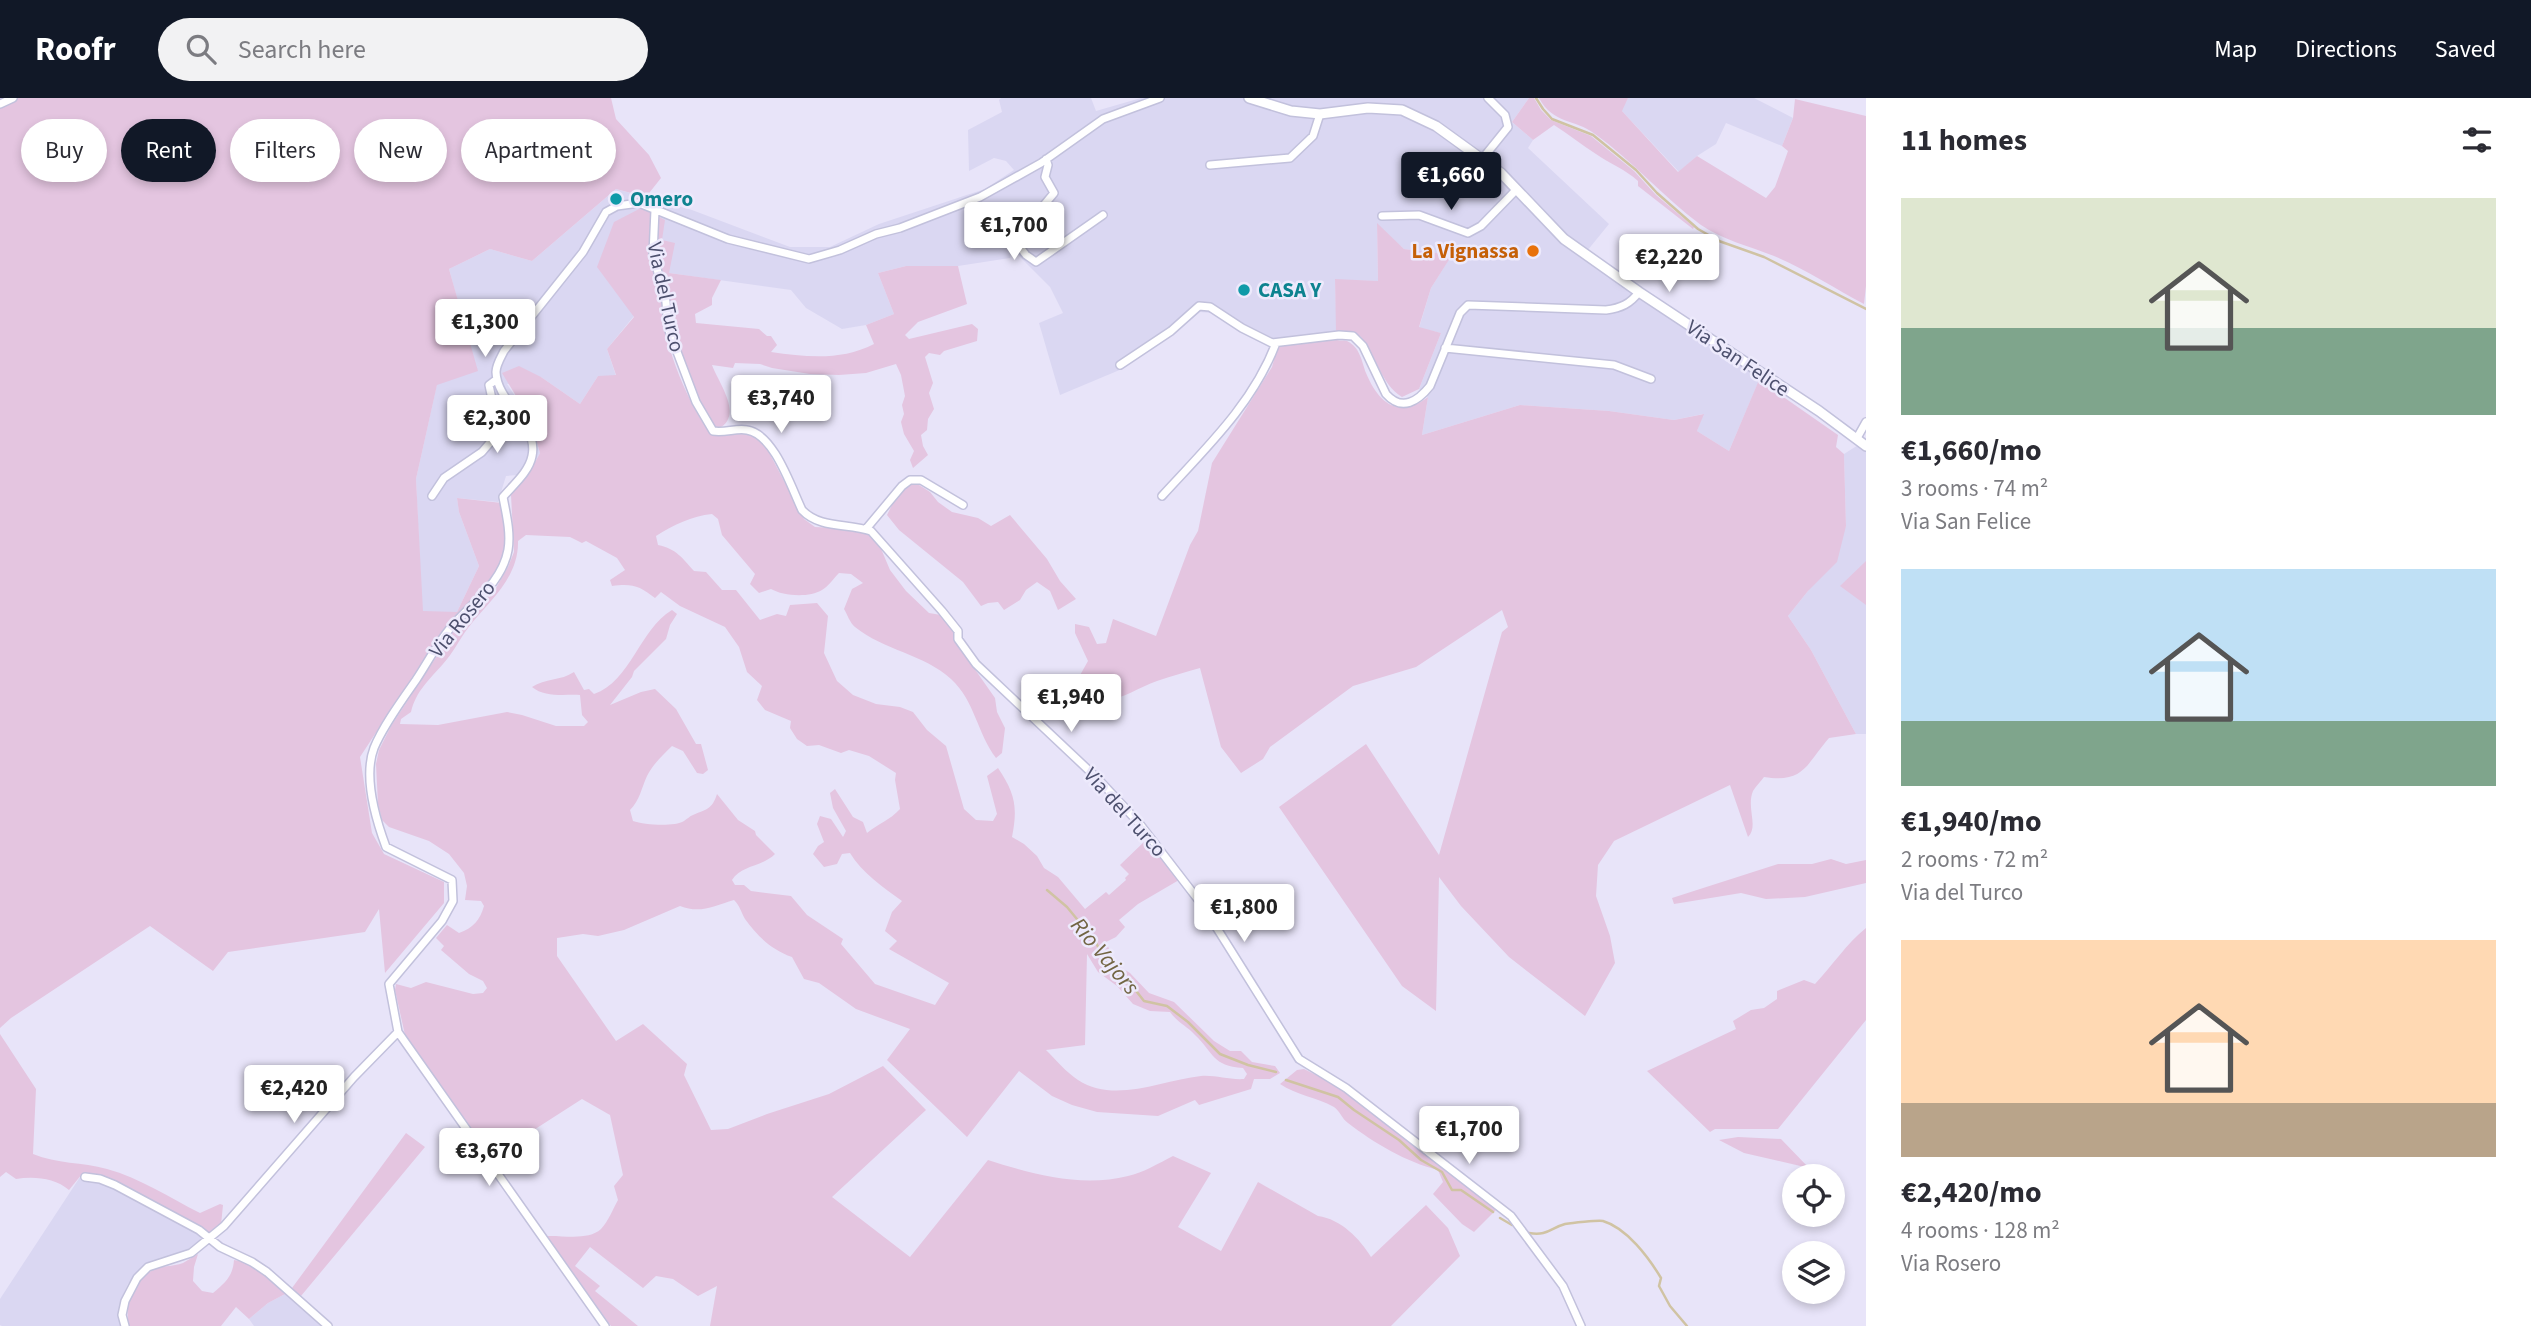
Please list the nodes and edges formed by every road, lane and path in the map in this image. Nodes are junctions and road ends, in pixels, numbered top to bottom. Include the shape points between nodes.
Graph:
1 (13, 98) edge
2 (1160, 98) edge
3 (1249, 98) edge
4 (1488, 98) edge
5 (0, 104) edge
6 (1320, 114) junction
7 (1483, 158) junction
8 (1046, 159) junction
9 (1210, 165) dead end
10 (1517, 189) junction
11 (655, 210) junction
12 (1103, 215) dead end
13 (1382, 216) dead end
14 (1639, 292) junction
15 (1276, 343) junction
16 (1445, 348) junction
17 (1120, 365) dead end
18 (498, 379) junction
19 (1651, 379) dead end
20 (1866, 422) edge
21 (1857, 438) junction
22 (1866, 446) edge
23 (432, 496) dead end
24 (1163, 496) dead end
25 (963, 505) dead end
26 (866, 529) junction
27 (398, 1032) junction
28 (85, 1177) dead end
29 (210, 1239) junction
30 (125, 1326) edge
31 (328, 1326) edge
32 (605, 1326) edge
33 (1581, 1326) edge

1 - 5 street
2 - 8 street via 1103,119
3 - 6 street, Via San Felice
4 - 7 street via 1505,115 1508,127
6 - 7 street, Via San Felice via 1368,108 1402,110 1436,126
6 - 9 street via 1314,133 1290,158
7 - 10 street, Via San Felice
8 - 11 street via 980,197 809,259 728,239
8 - 12 street via 1045,177 1054,193 1020,234 1017,243 1026,255 1036,262
10 - 13 street via 1468,233 1419,215
10 - 14 street, Via San Felice via 1564,239
11 - 18 street via 639,203 606,212 583,252 504,351 495,369
11 - 26 street, Via del Turco via 653,254 668,328 705,419 713,431 745,429 769,443 810,518
14 - 16 street via 1621,308 1606,310 1468,305
14 - 21 street, Via San Felice
15 - 16 street via 1353,336 1363,346 1386,394 1399,403 1412,403 1422,396
15 - 17 street via 1210,307 1199,306
15 - 24 street via 1238,412
16 - 19 street via 1614,365
18 - 23 street via 489,386 499,432 482,452 443,478
18 - 27 street, Via Rosero via 531,436 533,456 503,497 508,550 499,573 451,627 373,749 374,815 386,847 452,880 453,901 442,921 389,984
20 - 21 street
21 - 22 street, Via San Felice
25 - 26 street via 921,480 910,480
26 - 33 street, Via del Turco via 942,611 975,664 1139,822 1203,906 1299,1059 1346,1088 1511,1216 1563,1286
27 - 29 street
27 - 32 street
28 - 29 street via 107,1181
29 - 30 street via 183,1257 148,1267 137,1278 125,1301
29 - 31 street via 267,1272

